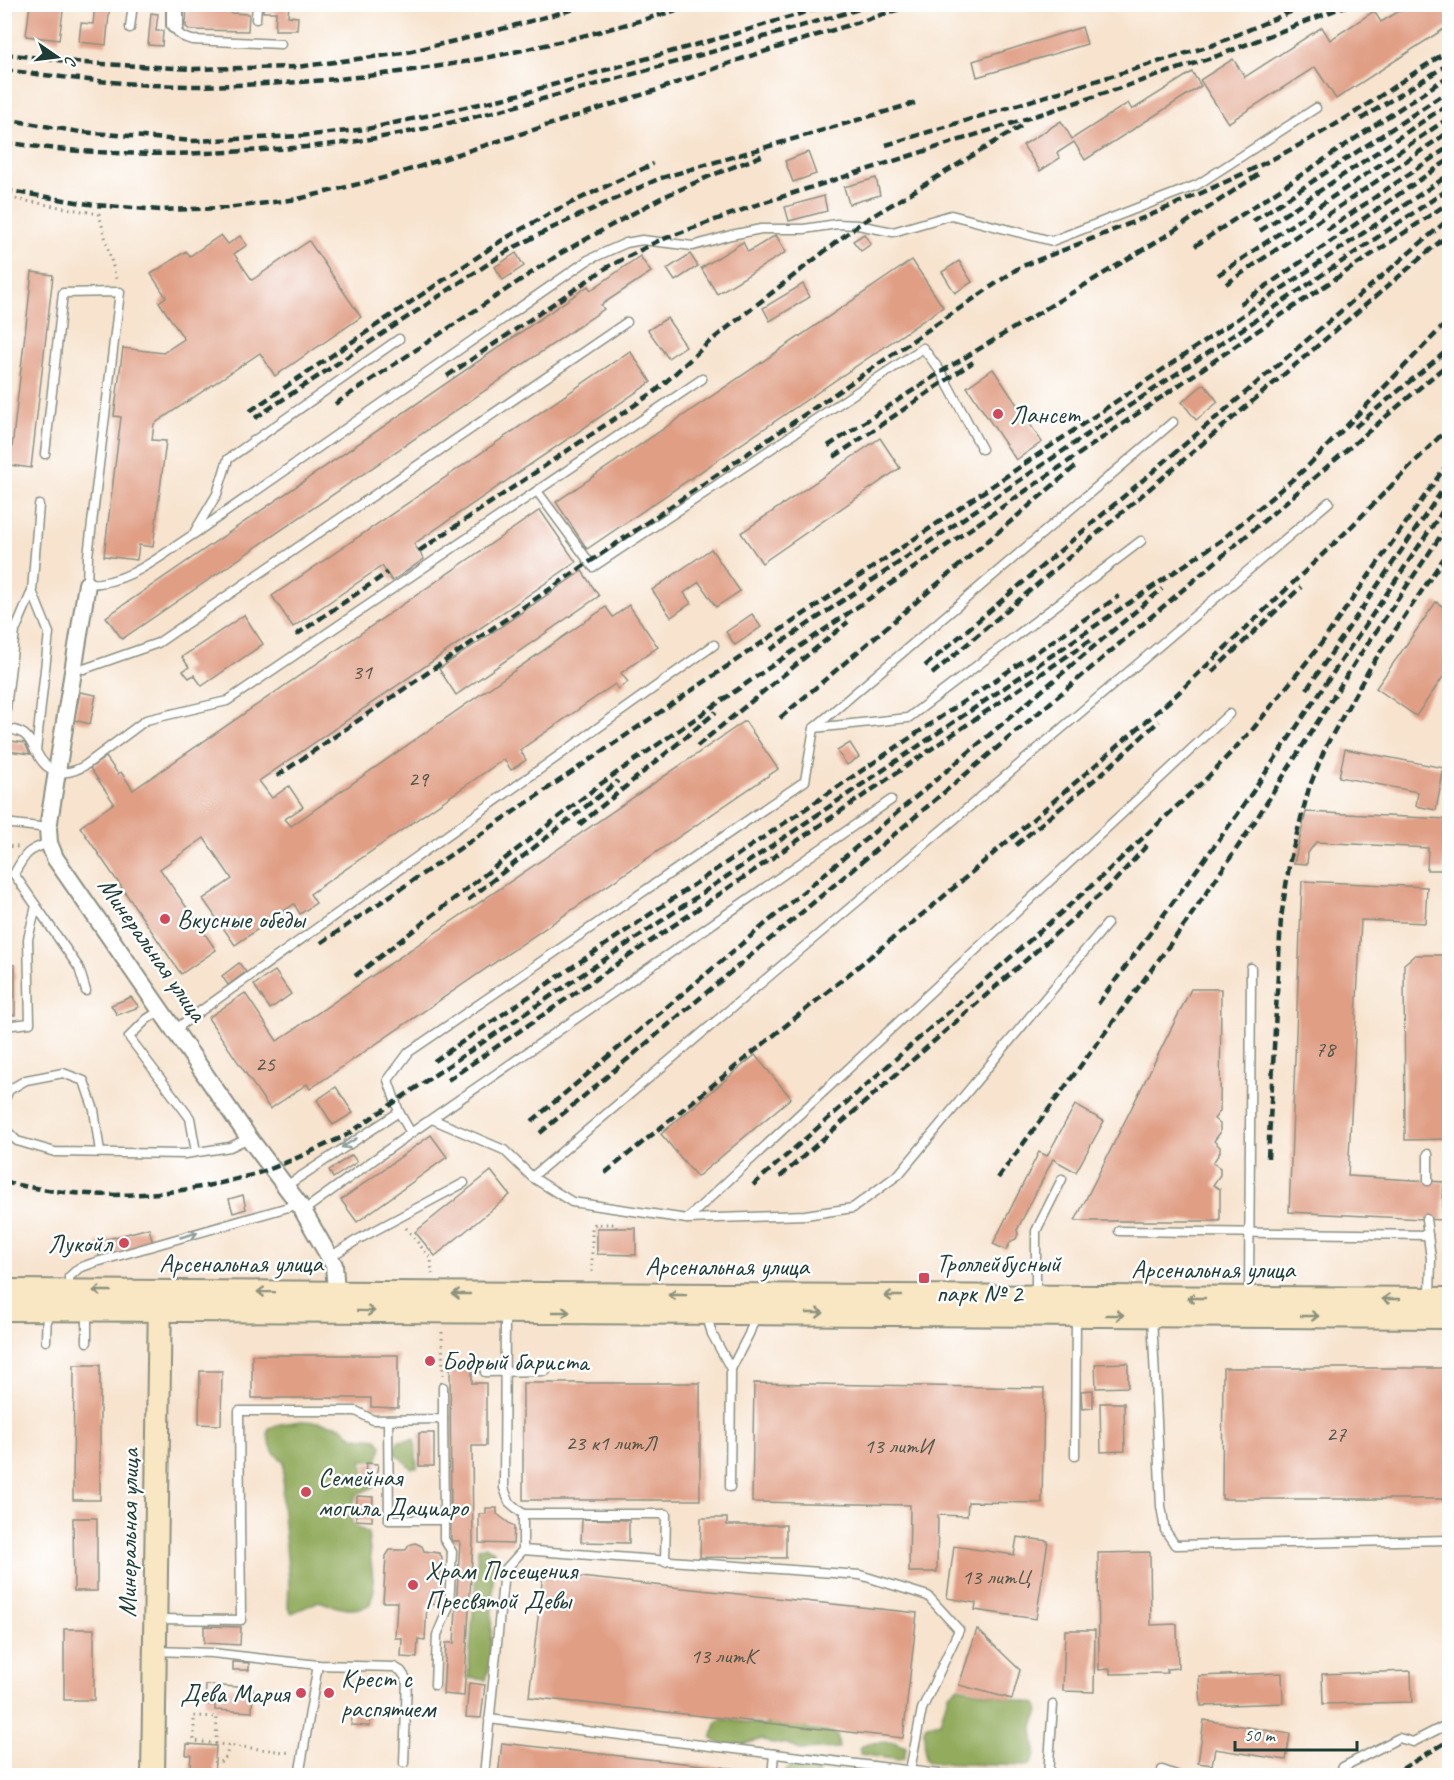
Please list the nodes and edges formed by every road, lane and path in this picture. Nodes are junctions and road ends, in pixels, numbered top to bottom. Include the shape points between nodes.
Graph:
1 (133, 4) edge
2 (175, 4) edge
3 (257, 4) edge
4 (256, 19) dead end
5 (175, 25) joint
6 (130, 28) dead end
7 (281, 44) dead end
8 (1316, 108) dead end
9 (4, 197) edge
10 (120, 292) junction
11 (627, 322) dead end
12 (399, 339) dead end
13 (702, 379) dead end
14 (1173, 422) dead end
15 (982, 449) dead end
16 (45, 454) dead end
17 (537, 491) junction
18 (1329, 502) dead end
19 (39, 505) dead end
20 (194, 534) junction
21 (1141, 541) dead end
22 (87, 584) junction
23 (32, 591) junction
24 (714, 645) dead end
25 (74, 667) junction
26 (1229, 714) dead end
27 (4, 727) edge
28 (814, 728) junction
29 (36, 751) junction
30 (56, 771) junction
31 (891, 800) dead end
32 (4, 824) edge
33 (48, 836) junction
34 (36, 906) junction
35 (1107, 924) dead end
36 (1251, 968) dead end
37 (86, 991) dead end
38 (160, 1010) junction
39 (4, 1026) edge
40 (174, 1029) junction
41 (4, 1101) edge
42 (399, 1112) junction
43 (432, 1119) junction
44 (4, 1128) edge
45 (411, 1133) junction
46 (249, 1138) junction
47 (100, 1152) junction
48 (196, 1152) junction
49 (1428, 1154) dead end
50 (532, 1177) junction
51 (1062, 1179) dead end
52 (1428, 1181) dead end
53 (464, 1183) dead end
54 (286, 1186) junction
55 (301, 1208) junction
56 (398, 1218) junction
57 (687, 1219) junction
58 (1426, 1219) dead end
59 (616, 1228) dead end
60 (1119, 1231) dead end
61 (1250, 1232) junction
62 (1428, 1235) junction
63 (330, 1257) junction
64 (592, 1272) dead end
65 (432, 1274) dead end
66 (4, 1291) edge
67 (54, 1297) junction
68 (1036, 1297) junction
69 (160, 1301) junction
70 (337, 1302) junction
71 (505, 1303) junction
72 (706, 1304) junction
73 (756, 1304) junction
74 (1076, 1306) junction
75 (1152, 1306) junction
76 (1249, 1307) junction
77 (1440, 1308) edge
78 (4, 1309) edge
79 (87, 1310) junction
80 (442, 1332) dead end
81 (46, 1341) dead end
82 (87, 1342) dead end
83 (731, 1369) junction
84 (546, 1371) dead end
85 (484, 1372) dead end
86 (505, 1372) junction
87 (443, 1387) joint
88 (443, 1419) junction
89 (388, 1420) junction
90 (1075, 1456) dead end
91 (730, 1487) dead end
92 (523, 1514) junction
93 (444, 1520) junction
94 (1449, 1540) edge
95 (523, 1550) junction
96 (665, 1562) junction
97 (156, 1619) junction
98 (155, 1651) junction
99 (318, 1665) junction
100 (435, 1685) dead end
101 (1053, 1706) dead end
102 (489, 1719) junction
103 (1449, 1723) edge
104 (216, 1744) junction
105 (230, 1745) junction
106 (303, 1754) junction
107 (774, 1754) junction
108 (220, 1762) dead end
109 (404, 1763) dead end
110 (910, 1770) junction
111 (1162, 1770) dead end
112 (153, 1776) edge
113 (298, 1776) edge
114 (484, 1776) edge
115 (772, 1776) edge
116 (955, 1776) edge
117 (1047, 1776) edge
118 (1179, 1776) edge
119 (1338, 1776) edge

1 - 6 lane
2 - 5 street
3 - 4 lane
5 - 7 lane via 177,33 192,40
8 - 20 lane via 1197,185 1053,241 951,215 893,232 837,225 761,229 693,246 657,240 626,243 588,260
9 - 10 path via 99,214
10 - 16 lane via 63,293
10 - 22 lane
11 - 25 lane via 158,643 84,669
12 - 20 lane via 228,459 217,494
13 - 17 lane
14 - 28 lane
15 - 17 lane via 946,381 923,348 593,567
17 - 30 lane via 227,701 146,720 77,770
18 - 50 lane
19 - 23 lane
20 - 22 lane via 125,578
21 - 28 lane via 908,718
22 - 25 street
23 - 27 lane via 15,631
23 - 29 lane via 49,633
24 - 40 lane
25 - 30 street
26 - 57 lane
27 - 29 lane via 29,737
28 - 42 lane via 805,781 409,1053 388,1080
29 - 30 lane via 47,767
30 - 33 street
31 - 43 lane
32 - 33 lane
33 - 34 lane via 24,855 14,874
33 - 38 street, Минеральная улица via 54,858
34 - 37 lane via 79,968
34 - 39 lane via 28,939 30,1023
35 - 57 lane via 899,1174 853,1208 805,1215
36 - 61 lane
38 - 40 street, Минеральная улица
38 - 48 lane via 129,1037 190,1118
40 - 46 street, Минеральная улица
41 - 47 lane via 9,1090 26,1080 63,1073 84,1081 94,1110
42 - 45 lane
42 -> 54 lane
43 - 45 lane
43 - 50 lane via 504,1150
44 - 47 lane via 17,1141 55,1152
45 - 55 lane
46 - 48 lane via 230,1147
46 - 54 street, Минеральная улица
47 - 48 lane
49 - 52 lane
50 - 57 lane via 572,1203
51 - 68 lane via 1036,1231
53 - 56 lane
54 - 55 street, Минеральная улица
55 - 63 street, Минеральная улица
67 -> 55 lane via 79,1268
56 - 63 lane
56 - 65 path via 431,1259
58 - 62 lane
59 - 64 path via 615,1224 592,1227
60 - 61 lane
61 - 62 lane
61 - 76 lane
62 - 77 lane
63 - 70 street, Минеральная улица via 336,1275
66 - 67 street, Арсенальная улица
69 -> 67 street, Арсенальная улица
67 - 78 street, Арсенальная улица
67 - 79 street, Арсенальная улица
67 - 81 lane
68 -> 73 street, Арсенальная улица
68 - 74 street, Арсенальная улица
69 - 70 street, Арсенальная улица
69 - 79 street, Арсенальная улица
69 - 97 street, Минеральная улица
70 - 71 street, Арсенальная улица
71 - 72 street, Арсенальная улица
71 - 86 lane
72 - 73 street, Арсенальная улица
72 - 83 lane via 712,1334
73 -> 74 street, Арсенальная улица
73 - 83 lane via 749,1334
74 - 75 street, Арсенальная улица
74 - 90 lane
75 - 76 street, Арсенальная улица
75 - 94 lane via 1161,1506 1165,1530 1175,1545
76 - 77 street, Арсенальная улица
79 - 82 lane
80 - 87 path
83 - 91 lane
84 - 86 lane
85 - 86 lane
86 - 92 lane via 504,1488 509,1502
87 - 88 lane
88 - 89 lane
88 - 93 lane
89 - 93 lane via 389,1520
89 - 97 lane via 373,1420 356,1411 239,1411 241,1620
92 - 95 lane
92 - 96 lane via 666,1514
93 - 100 lane via 444,1539 452,1552 449,1606 437,1635
95 - 96 lane
95 - 102 lane via 504,1570
96 - 110 lane via 860,1575 928,1596 959,1630 922,1709
97 - 98 street, Минеральная улица
98 - 99 lane
98 - 112 street, Минеральная улица
99 - 106 lane
99 - 109 lane via 394,1667 401,1671 407,1680
101 - 117 lane
102 - 107 lane
102 - 114 lane
103 - 119 lane via 1413,1742 1399,1738 1343,1767
104 - 104 path via 194,1741 194,1716 217,1717
104 - 105 path
105 - 106 path
105 - 108 path
106 - 113 lane
107 - 110 lane
107 - 115 lane
110 - 116 lane
111 - 118 lane

